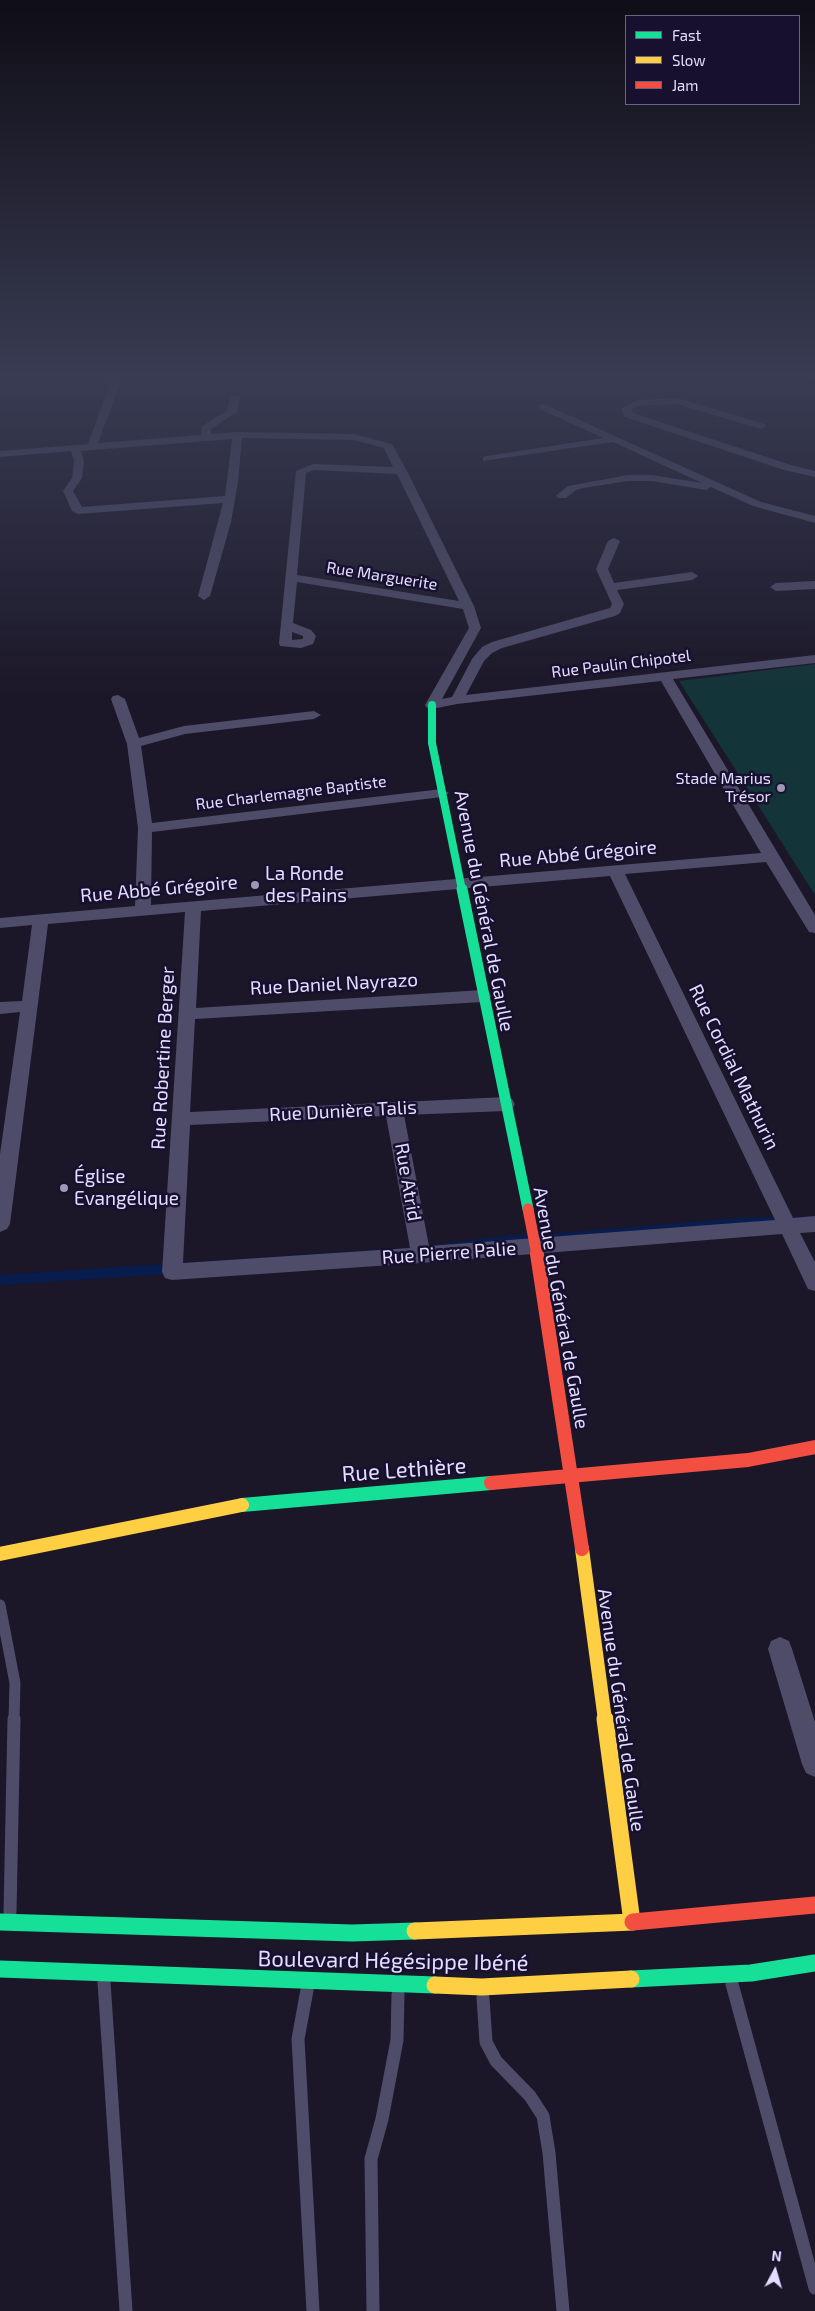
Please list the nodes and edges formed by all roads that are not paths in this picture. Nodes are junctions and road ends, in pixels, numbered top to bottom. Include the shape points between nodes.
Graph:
1 (72, 485) edge
2 (232, 485) edge
3 (299, 485) edge
4 (409, 485) edge
5 (582, 485) edge
6 (694, 485) edge
7 (715, 485) edge
8 (726, 490) junction
9 (562, 496) dead end
10 (230, 500) junction
11 (815, 520) edge
12 (614, 541) dead end
13 (692, 576) dead end
14 (292, 578) junction
15 (815, 585) edge
16 (609, 587) junction
17 (776, 587) dead end
18 (204, 596) dead end
19 (468, 606) junction
20 (287, 625) dead end
21 (815, 659) edge
22 (665, 676) junction
23 (118, 699) dead end
24 (457, 700) junction
25 (432, 705) junction
26 (314, 715) dead end
27 (134, 744) junction
28 (442, 793) junction
29 (145, 828) junction
30 (770, 857) junction
31 (615, 870) junction
32 (460, 885) junction
33 (193, 907) junction
34 (143, 911) junction
35 (42, 920) junction
36 (0, 923) edge
37 (815, 928) edge
38 (483, 996) junction
39 (30, 1006) junction
40 (0, 1008) edge
41 (187, 1014) junction
42 (506, 1104) junction
43 (394, 1108) junction
44 (181, 1119) junction
45 (1, 1213) edge
46 (815, 1224) edge
47 (788, 1227) junction
48 (536, 1247) junction
49 (421, 1256) junction
50 (172, 1272) joint
51 (815, 1283) edge
52 (815, 1447) edge
53 (572, 1477) junction
54 (0, 1554) edge
55 (0, 1605) edge
56 (780, 1650) dead end
57 (815, 1764) edge
58 (815, 1905) edge
59 (5, 1922) edge
60 (632, 1922) junction
61 (815, 1963) edge
62 (0, 1969) edge
63 (104, 1973) junction
64 (729, 1974) junction
65 (309, 1980) junction
66 (399, 1984) junction
67 (482, 1987) junction
68 (815, 2288) edge
69 (126, 2311) edge
70 (313, 2311) edge
71 (373, 2311) edge
72 (562, 2311) edge

1 - 10 street via 68,491 78,511
2 - 10 street
3 - 14 street
4 - 19 street
5 - 9 street
6 - 8 street
7 - 8 street
8 - 11 street via 757,504
10 - 18 street
12 - 16 street via 602,569
13 - 16 street
14 - 19 street, Rue Marguerite
14 - 20 street
15 - 17 street
16 - 24 street via 618,604 612,613 487,650 478,659
19 - 25 street via 474,632
21 - 22 street, Rue Paulin Chipotel
22 - 24 street, Rue Paulin Chipotel
22 - 30 street
23 - 27 street
24 - 25 street, Rue Paulin Chipotel
25 - 28 street, Avenue du Général de Gaulle via 432,742
26 - 27 street via 184,730
27 - 29 street
28 - 29 street, Rue Charlemagne Baptiste
28 - 32 street, Avenue du Général de Gaulle
29 - 34 street
30 - 31 street, Rue Abbé Grégoire
30 - 37 street
31 - 32 street, Rue Abbé Grégoire
31 - 47 street, Rue Cordial Mathurin
32 - 33 street, Rue Abbé Grégoire
32 - 38 street, Avenue du Général de Gaulle
33 - 34 street, Rue Abbé Grégoire
33 - 41 street, Rue Robertine Berger
34 - 35 street, Rue Abbé Grégoire
35 - 36 street, Rue Abbé Grégoire
35 - 39 street
38 - 41 street, Rue Daniel Nayrazo
38 - 42 street, Avenue du Général de Gaulle
39 - 40 street
39 - 45 street
41 - 44 street, Rue Robertine Berger
42 - 43 street, Rue Dunière Talis
42 - 48 street, Avenue du Général de Gaulle
43 - 44 street, Rue Dunière Talis
43 - 49 street, Rue Atrid
44 - 50 street, Rue Robertine Berger
46 - 47 street, Rue Pierre Palie
47 - 48 street, Rue Pierre Palie
47 - 51 street, Rue Cordial Mathurin
48 - 49 street, Rue Pierre Palie
48 - 53 street, Avenue du Général de Gaulle
49 - 50 street, Rue Pierre Palie
52 - 53 street, Rue Lethière via 748,1460
53 - 54 street, Rue Lethière via 255,1502
53 - 60 street, Avenue du Général de Gaulle
55 - 59 lane via 15,1684
56 - 57 street
58 - 60 street, Boulevard Hégésippe Ibéné
59 - 60 street, Boulevard Hégésippe Ibéné via 352,1933
61 - 64 street, Boulevard Hégésippe Ibéné
62 - 63 street, Boulevard Hégésippe Ibéné
63 - 65 street, Boulevard Hégésippe Ibéné
63 - 69 lane
64 - 67 street, Boulevard Hégésippe Ibéné
64 - 68 lane
65 - 66 street, Boulevard Hégésippe Ibéné
65 - 70 lane via 298,2039
66 - 67 street, Boulevard Hégésippe Ibéné
66 - 71 lane via 397,2040 371,2159
67 - 72 lane via 486,2042 496,2061 530,2096 543,2116

